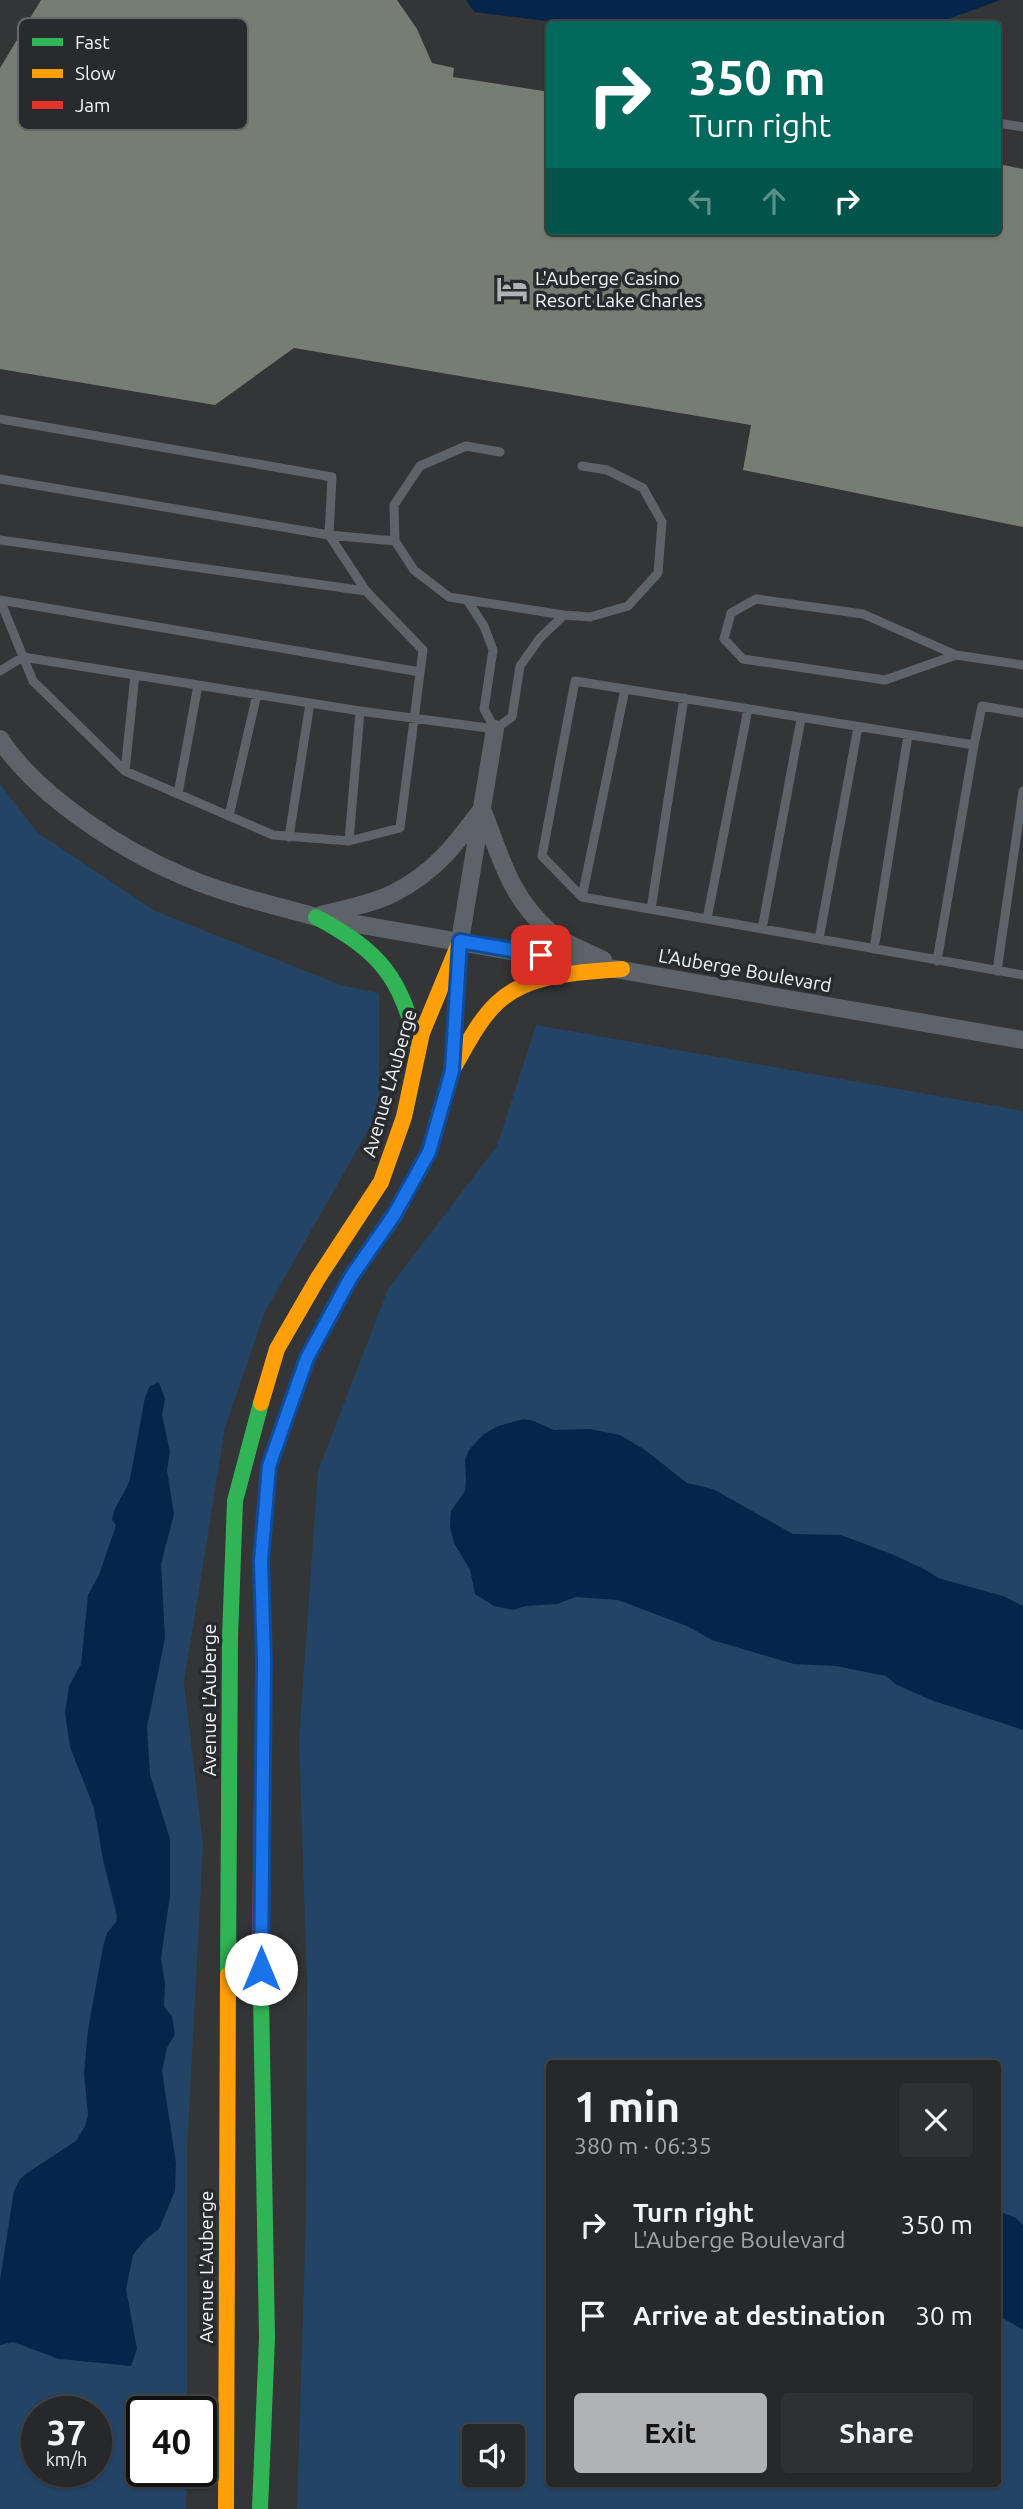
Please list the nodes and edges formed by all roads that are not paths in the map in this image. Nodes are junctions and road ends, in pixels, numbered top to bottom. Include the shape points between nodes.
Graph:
1 (1001, 123) edge
2 (1023, 127) edge
3 (0, 419) edge
4 (500, 452) dead end
5 (582, 466) dead end
6 (0, 479) edge
7 (329, 535) junction
8 (0, 540) edge
9 (395, 541) junction
10 (366, 591) junction
11 (0, 600) edge
12 (467, 600) junction
13 (564, 615) junction
14 (956, 655) junction
15 (23, 657) junction
16 (1023, 665) edge
17 (0, 671) edge
18 (420, 672) junction
19 (135, 675) junction
20 (198, 685) junction
21 (625, 689) junction
22 (257, 694) junction
23 (684, 698) junction
24 (310, 703) junction
25 (748, 709) junction
26 (360, 711) junction
27 (1023, 713) edge
28 (414, 719) junction
29 (801, 719) junction
30 (858, 726) junction
31 (495, 729) junction
32 (908, 735) junction
33 (0, 739) edge
34 (974, 745) junction
35 (125, 771) junction
36 (1023, 791) edge
37 (178, 794) junction
38 (482, 809) junction
39 (229, 816) junction
40 (289, 836) junction
41 (349, 841) junction
42 (582, 897) junction
43 (651, 909) junction
44 (316, 917) junction
45 (707, 919) junction
46 (762, 929) junction
47 (819, 939) junction
48 (460, 941) junction
49 (874, 949) junction
50 (937, 961) junction
51 (622, 969) junction
52 (997, 971) junction
53 (1023, 975) edge
54 (1023, 1041) edge
55 (418, 1051) junction
56 (452, 1071) junction
57 (226, 2509) edge
58 (260, 2509) edge

1 - 2 lane
3 - 7 lane via 332,477
4 - 9 lane via 466,446 420,466 394,505
5 - 13 lane via 607,470 643,488 663,522 658,573 628,606 590,617
6 - 7 lane
7 - 9 lane
7 - 10 lane
8 - 10 lane
9 - 12 lane via 414,570 449,597
10 - 18 lane via 423,650
11 - 15 lane
11 - 18 lane
12 - 13 lane
12 - 31 lane via 494,650 484,709
13 - 31 lane via 520,667 512,717
14 - 14 lane via 863,614 756,599 731,613 724,639 743,659 885,680
14 - 16 lane
15 - 17 lane
15 - 19 lane
15 - 35 lane via 33,681
18 - 28 lane
19 - 20 lane
19 - 35 lane
20 - 22 lane
20 - 37 lane
21 - 23 lane
21 - 42 lane
21 - 42 lane via 575,681 542,856
22 - 24 lane
22 - 39 lane
23 - 25 lane
23 - 43 lane
24 - 26 lane
24 - 40 lane
25 - 29 lane
25 - 45 lane
26 - 28 lane
26 - 41 lane
27 - 34 lane via 982,706
28 - 31 lane
28 - 41 lane via 400,828
29 - 30 lane
29 - 46 lane
30 - 32 lane
30 - 47 lane
31 - 38 street, Avenue L'Auberge
32 - 34 lane
32 - 49 lane
33 - 44 street, L'Auberge Boulevard via 13,759 66,806 122,845 188,878
34 - 50 lane
35 - 37 lane
36 - 52 lane
37 - 39 lane
38 - 44 street via 447,855 420,877 391,895
38 - 48 street, Avenue L'Auberge
38 - 51 street via 509,881 526,907 552,934
39 - 40 lane via 273,835
40 - 41 lane
42 - 43 lane
43 - 45 lane
44 - 48 street, L'Auberge Boulevard
44 - 55 street via 353,937 398,985
45 - 46 lane
46 - 47 lane
47 - 49 lane
48 - 51 street, L'Auberge Boulevard
48 - 55 street, Avenue L'Auberge
48 - 56 street, Avenue L'Auberge
49 - 50 lane
50 - 52 lane
51 - 54 street, L'Auberge Boulevard
51 - 56 street via 542,979 504,997
52 - 53 lane
55 - 57 street, Avenue L'Auberge via 404,1117 381,1182 277,1349 235,1501 230,1638
56 - 58 street, Avenue L'Auberge via 429,1152 307,1358 269,1466 261,1561 267,2338

